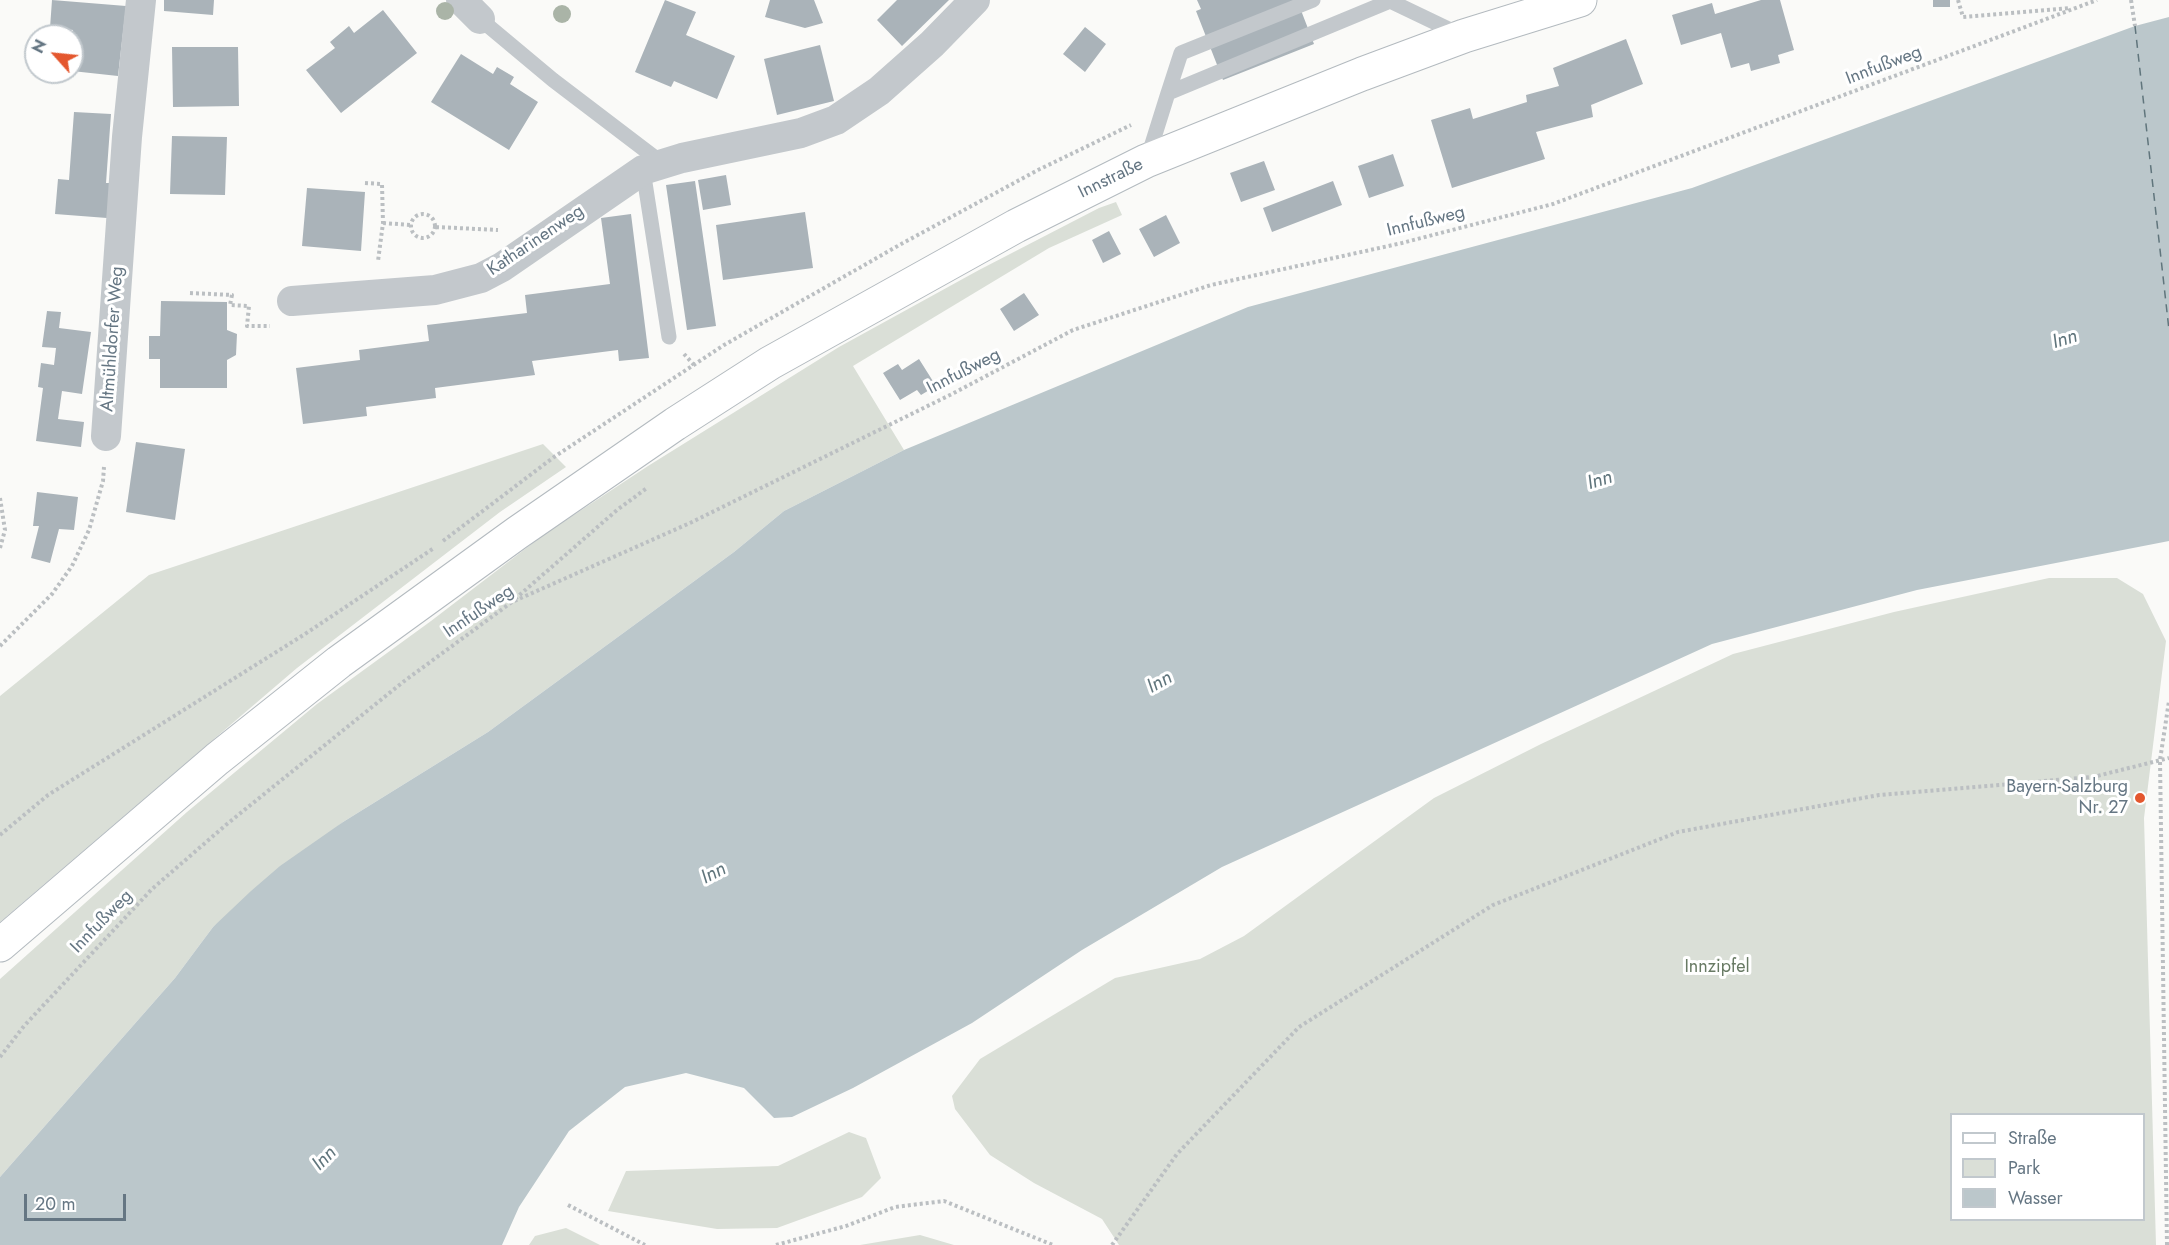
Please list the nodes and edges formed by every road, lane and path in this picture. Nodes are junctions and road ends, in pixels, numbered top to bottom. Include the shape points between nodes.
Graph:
1 (141, 0) edge
2 (975, 0) edge
3 (1313, 0) edge
4 (1389, 0) edge
5 (1580, 0) edge
6 (1958, 0) edge
7 (2097, 0) edge
8 (2131, 0) edge
9 (2076, 8) junction
10 (471, 9) edge
11 (2135, 26) dead end
12 (1464, 36) junction
13 (1168, 93) junction
14 (1146, 161) junction
15 (652, 166) junction
16 (365, 183) dead end
17 (383, 223) junction
18 (411, 225) junction
19 (436, 227) junction
20 (548, 233) junction
21 (190, 293) dead end
22 (358, 296) junction
23 (292, 302) joint
24 (669, 337) dead end
25 (106, 436) joint
26 (656, 482) dead end
27 (0, 498) edge
28 (0, 549) edge
29 (512, 602) junction
30 (304, 634) dead end
31 (0, 646) edge
32 (2169, 701) edge
33 (2169, 758) edge
34 (2160, 760) junction
35 (0, 835) edge
36 (2169, 856) edge
37 (2163, 861) junction
38 (0, 945) edge
39 (0, 1057) edge
40 (568, 1205) dead end
41 (645, 1245) edge
42 (776, 1245) edge
43 (1053, 1245) edge
44 (1112, 1245) edge
45 (2167, 1245) edge

1 - 25 street, Altmühldorfer Weg
2 - 15 street, Katharinenweg via 879,92 836,120 801,133
3 - 13 lane via 1181,53
4 - 12 lane
4 - 13 lane
5 - 12 main road, Innstraße
6 - 9 path via 1963,17
7 - 9 path, Innfußweg
8 - 11 path
9 - 29 path, Innfußweg via 1553,204 1402,243 1211,285 1073,330 690,523
10 - 15 lane
12 - 14 main road, Innstraße
13 - 14 lane
14 - 38 main road, Innstraße via 892,293 770,363 675,424 339,663 217,759
15 - 20 street, Katharinenweg
15 - 24 lane
16 - 17 path via 382,184
17 - 18 path
17 - 22 path via 379,261 359,260
18 - 19 path via 413,232 426,238
18 - 19 path via 420,214 428,214
19 - 20 path
20 - 22 street, Katharinenweg via 502,267 462,285
21 - 23 path via 232,295 230,305 249,306 247,326 287,327
22 - 23 street, Katharinenweg
25 - 31 path, Altmühldorfer Weg via 103,481 89,530 72,566 52,594
26 - 29 path via 617,510
27 - 28 path via 5,530
29 - 39 path, Innfußweg via 403,682 152,889 39,1009
30 - 35 path via 48,795
32 - 34 path
33 - 34 path
34 - 37 path
34 - 44 path via 2093,777 1879,795 1678,832 1493,905 1299,1027 1177,1154
36 - 37 path
37 - 45 path
40 - 41 path
42 - 43 path via 846,1226 895,1207 944,1201

